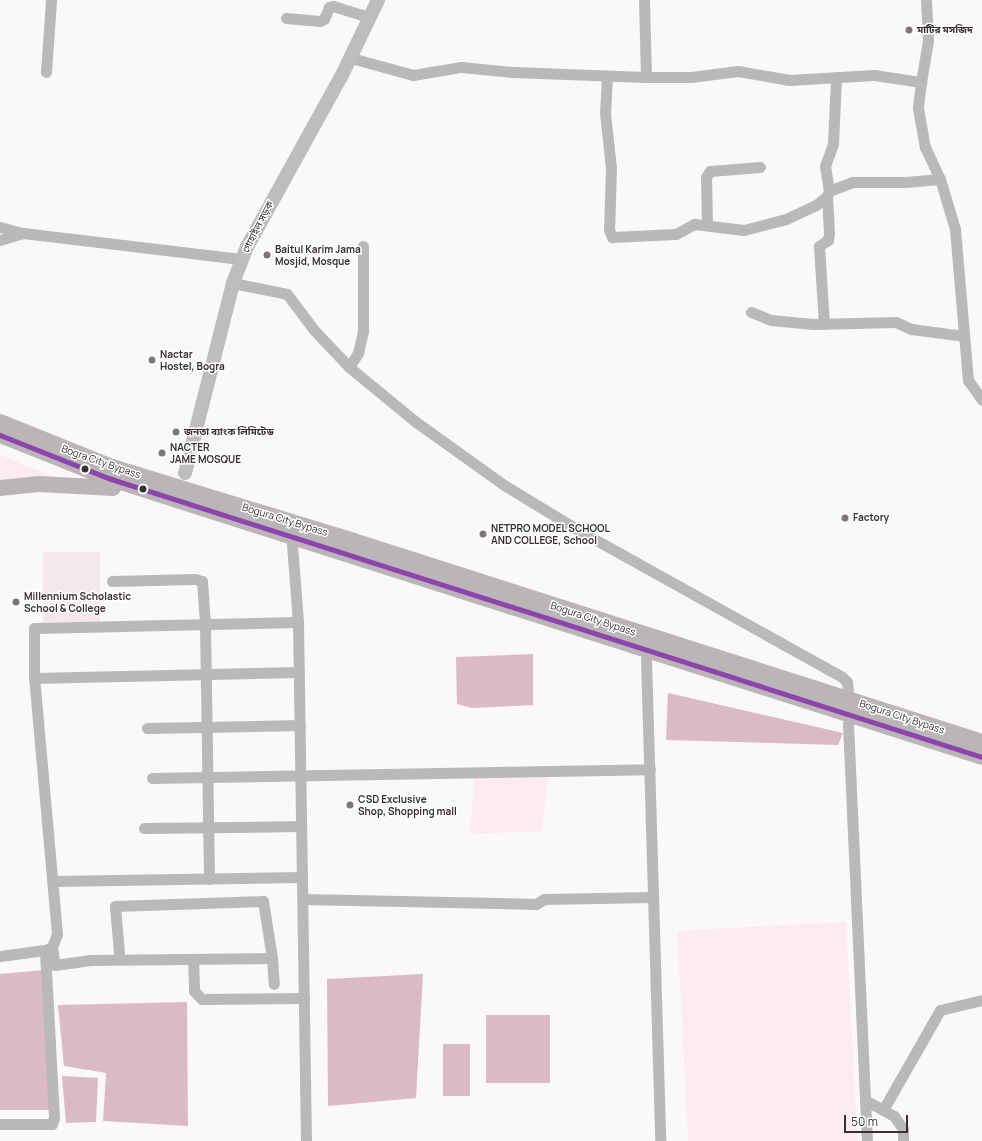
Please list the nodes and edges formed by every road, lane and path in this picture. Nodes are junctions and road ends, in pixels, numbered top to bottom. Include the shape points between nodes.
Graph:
1 (51, 0) edge
2 (378, 0) edge
3 (644, 0) edge
4 (926, 0) edge
5 (370, 17) junction
6 (286, 18) dead end
7 (351, 58) junction
8 (46, 72) dead end
9 (607, 76) junction
10 (646, 77) junction
11 (836, 77) junction
12 (921, 82) junction
13 (760, 167) dead end
14 (940, 178) junction
15 (828, 193) junction
16 (707, 224) junction
17 (0, 227) edge
18 (23, 233) junction
19 (0, 240) edge
20 (363, 246) dead end
21 (242, 259) junction
22 (234, 283) junction
23 (751, 312) dead end
24 (824, 324) junction
25 (964, 336) junction
26 (349, 367) junction
27 (982, 400) edge
28 (0, 422) edge
29 (0, 435) edge
30 (185, 473) dead end
31 (0, 488) edge
32 (113, 488) dead end
33 (203, 501) junction
34 (292, 546) dead end
35 (112, 581) dead end
36 (298, 622) junction
37 (205, 623) junction
38 (646, 659) dead end
39 (299, 672) junction
40 (205, 675) junction
41 (34, 678) junction
42 (848, 690) dead end
43 (848, 724) dead end
44 (300, 725) junction
45 (207, 727) junction
46 (147, 728) dead end
47 (982, 742) edge
48 (982, 757) edge
49 (650, 769) junction
50 (301, 774) junction
51 (208, 777) junction
52 (152, 778) dead end
53 (301, 826) junction
54 (209, 827) junction
55 (144, 828) dead end
56 (302, 877) junction
57 (209, 879) junction
58 (54, 881) junction
59 (653, 897) junction
60 (303, 899) junction
61 (49, 948) junction
62 (119, 953) dead end
63 (0, 956) edge
64 (272, 958) junction
65 (193, 959) junction
66 (274, 984) dead end
67 (304, 998) junction
68 (982, 1000) edge
69 (865, 1100) junction
70 (883, 1110) junction
71 (0, 1124) edge
72 (306, 1141) edge
73 (660, 1141) edge
74 (867, 1141) edge
75 (903, 1141) edge

1 - 8 street
2 - 5 main road, গোহাইল সড়ক
3 - 10 street
4 - 12 street via 928,40
5 - 6 street via 333,6 329,7 324,19 320,21
5 - 7 main road, গোহাইল সড়ক
7 - 9 street via 413,75 461,67
7 - 21 main road, গোহাইল সড়ক via 266,210
9 - 10 street
9 - 16 street via 605,113 611,168 609,234 612,237 676,234 694,224
10 - 11 street via 691,77 738,71 789,80
11 - 12 street via 874,75
11 - 15 street via 833,144 825,166
12 - 14 street via 918,108 925,147
13 - 16 street via 710,171 706,176
14 - 15 street via 905,182 852,182
14 - 25 street via 955,229
15 - 16 street via 816,205 786,219 744,230 723,229
15 - 24 street via 828,240 819,246
17 - 18 street
18 - 19 street
18 - 21 street
20 - 26 street via 363,331 358,353
21 - 22 main road, গোহাইল সড়ক
22 - 26 street via 287,294 314,330
22 - 30 main road, গোহাইল সড়ক
23 - 24 street via 770,320
24 - 25 street via 896,322 911,329
25 - 27 street via 968,380
26 - 42 street via 416,422 504,485 578,530 815,661 847,682
28 - 33 highway, Bogra City Bypass
29 - 33 highway, Bogra City Bypass via 108,478
31 - 32 highway via 39,484
33 - 47 highway, Bogura City Bypass
33 - 48 highway, Bogura City Bypass
34 - 36 street
35 - 37 street via 199,580 203,588
36 - 37 street
36 - 39 street
37 - 40 street
37 - 41 street via 34,628
38 - 49 street
39 - 40 street
39 - 44 street
40 - 41 street
40 - 45 street
41 - 58 street
43 - 69 street
44 - 45 street
44 - 50 street
45 - 46 street
45 - 51 street
49 - 50 street
49 - 59 street
50 - 51 street
50 - 53 street
51 - 52 street
51 - 54 street
53 - 54 street
53 - 56 street
54 - 55 street
54 - 57 street
56 - 57 street
56 - 60 street
57 - 58 street
58 - 61 street via 57,934
59 - 60 street via 544,899 536,904
59 - 73 street
60 - 67 street
61 - 63 street
61 - 65 street via 55,965 91,960
61 - 71 street via 54,1118 52,1124
62 - 64 street via 115,906 264,901
64 - 65 street
64 - 66 street
65 - 67 street via 194,991 202,999
67 - 72 street
68 - 70 street via 940,1010
69 - 70 street
69 - 74 street
70 - 75 street via 894,1116 900,1125

